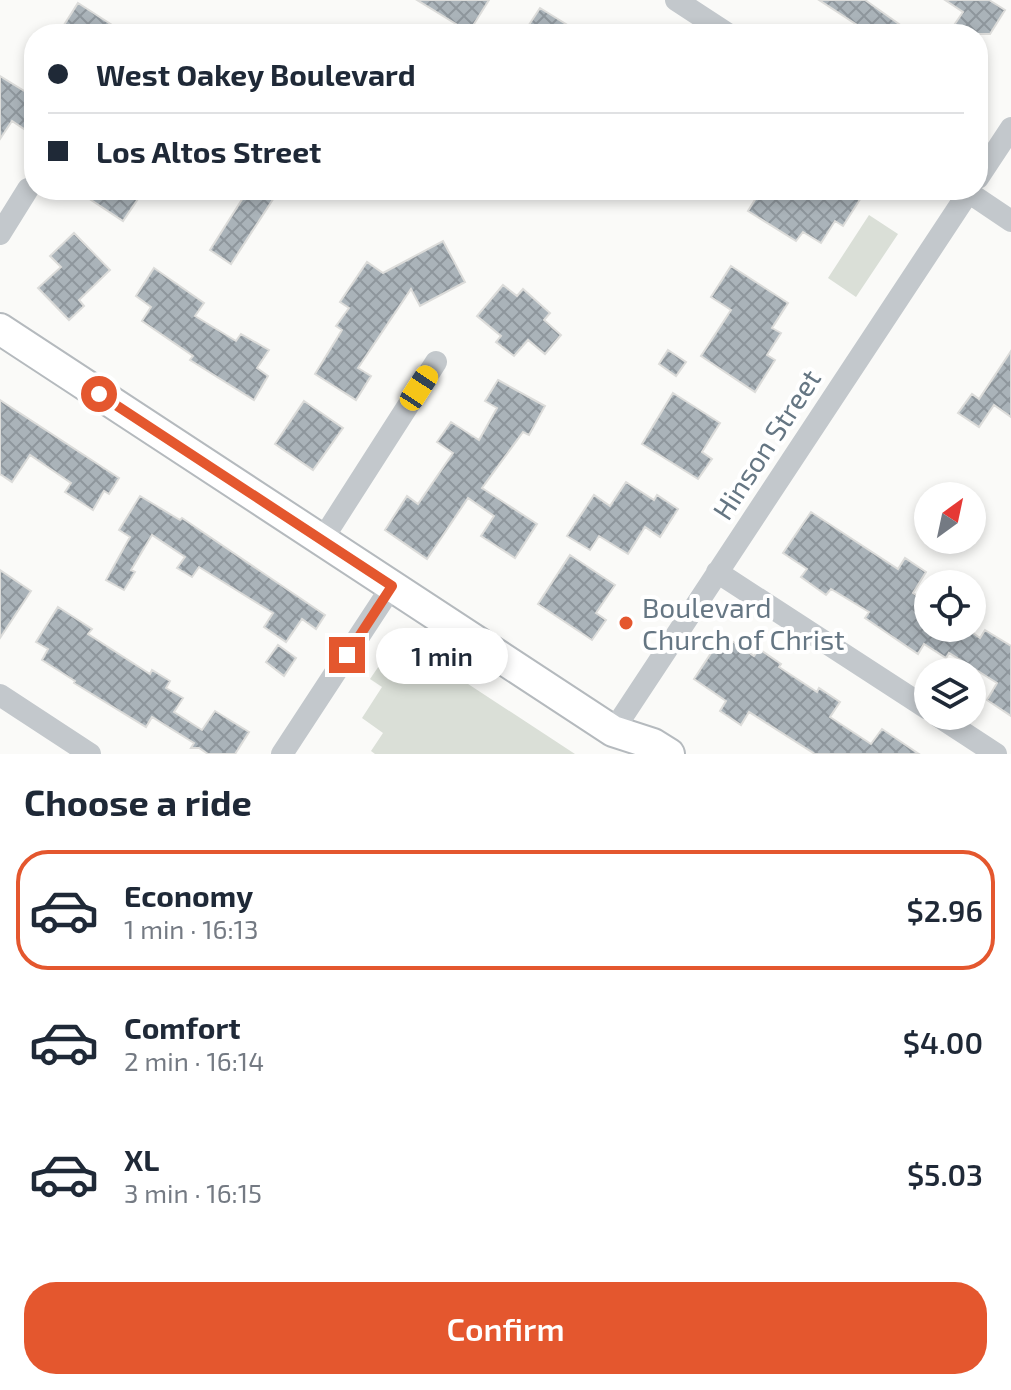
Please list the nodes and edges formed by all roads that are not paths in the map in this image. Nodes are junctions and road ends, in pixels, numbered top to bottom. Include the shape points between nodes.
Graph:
1 (676, 0) edge
2 (713, 24) edge
3 (1011, 128) edge
4 (988, 162) edge
5 (24, 195) edge
6 (962, 200) edge
7 (985, 200) edge
8 (1011, 221) edge
9 (0, 234) edge
10 (0, 329) edge
11 (436, 362) dead end
12 (322, 540) junction
13 (717, 572) junction
14 (392, 586) junction
15 (0, 695) edge
16 (914, 700) edge
17 (959, 730) edge
18 (622, 742) edge
19 (90, 754) edge
20 (282, 754) edge
21 (669, 754) edge
22 (996, 754) edge

1 - 2 street
3 - 4 street, Hinson Street
5 - 9 street
6 - 13 street, Hinson Street
7 - 8 street
10 - 12 main road
11 - 12 street
12 - 14 main road
13 - 16 street
13 - 18 street, Hinson Street
14 - 18 main road
14 - 20 street
15 - 19 street
17 - 22 street
18 - 21 main road via 653,744

